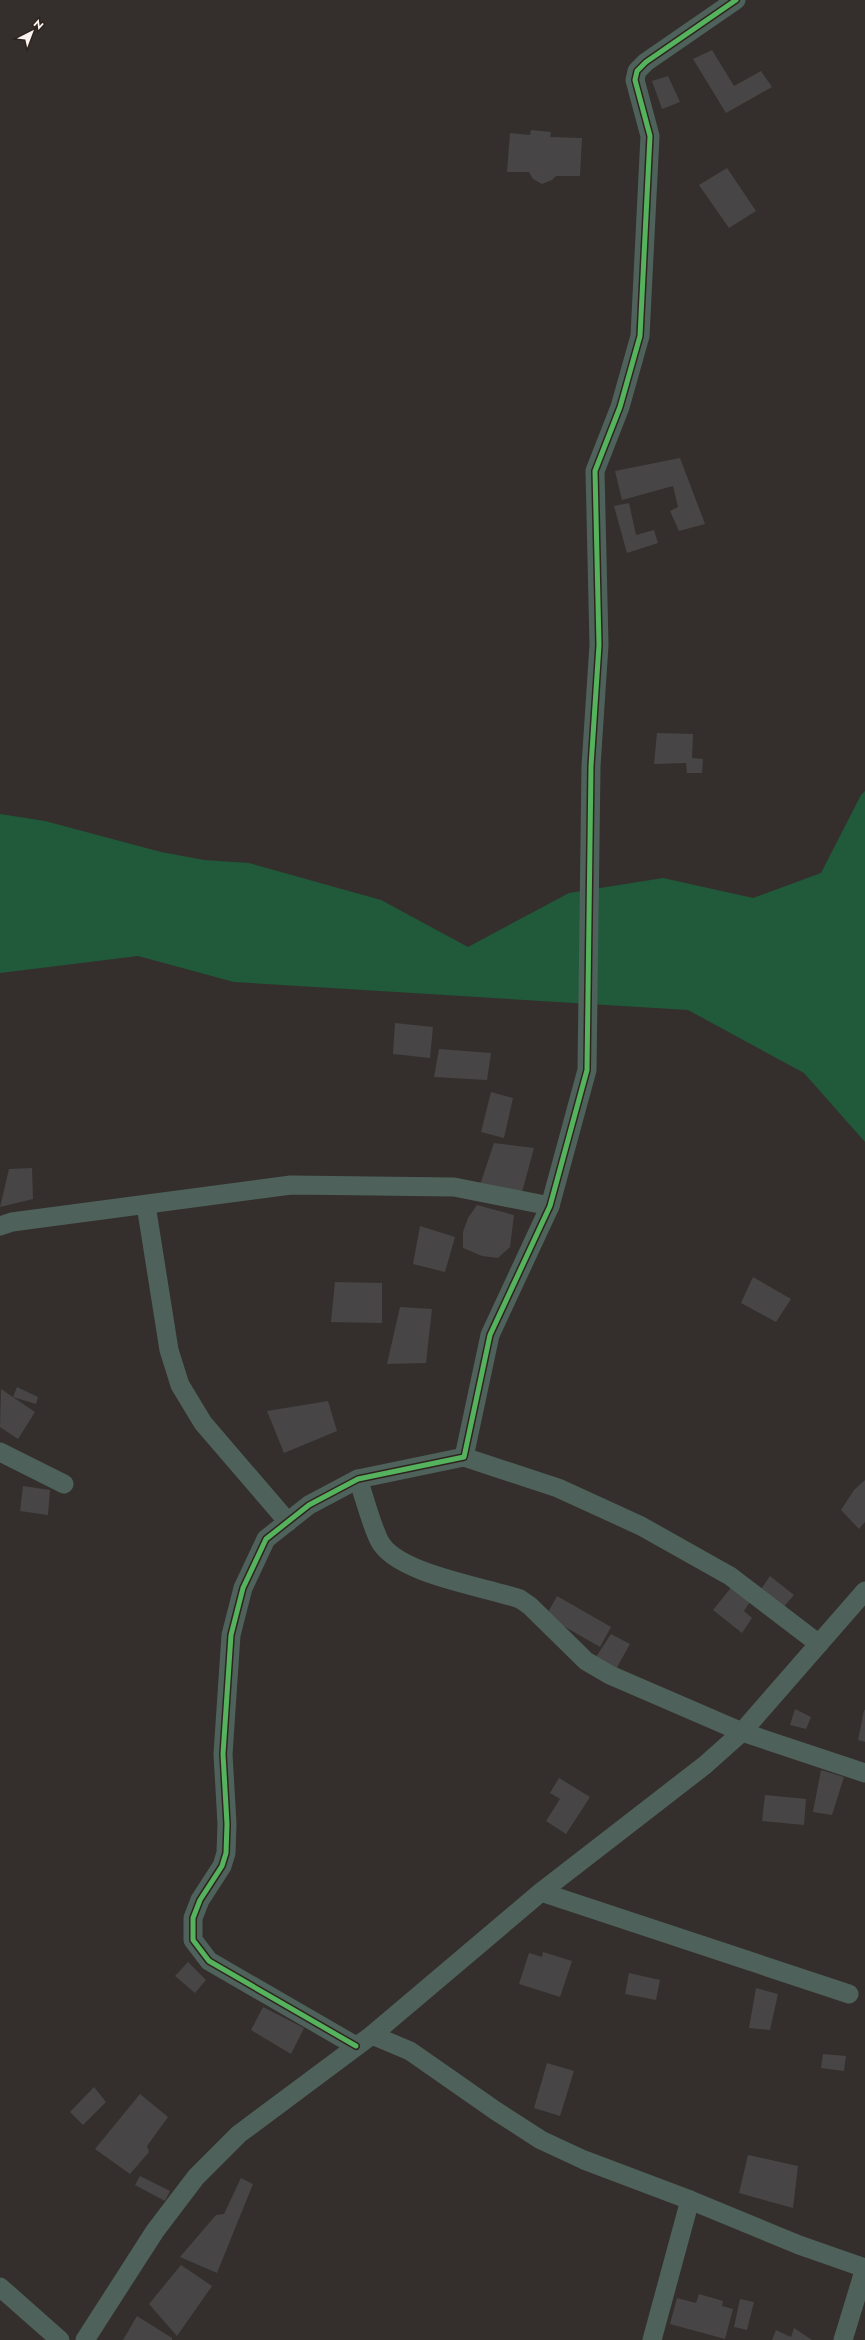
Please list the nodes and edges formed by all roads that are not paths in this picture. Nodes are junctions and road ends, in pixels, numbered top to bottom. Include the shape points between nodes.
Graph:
1 (736, 0) edge
2 (146, 1206) junction
3 (550, 1206) junction
4 (0, 1226) edge
5 (0, 1452) edge
6 (464, 1457) junction
7 (358, 1479) junction
8 (64, 1484) dead end
9 (288, 1522) junction
10 (865, 1591) edge
11 (819, 1644) junction
12 (742, 1732) junction
13 (865, 1773) edge
14 (541, 1892) junction
15 (849, 1994) dead end
16 (372, 2035) junction
17 (356, 2046) junction
18 (690, 2200) junction
19 (865, 2268) edge
20 (0, 2287) edge
21 (60, 2340) edge
22 (85, 2340) edge
23 (652, 2340) edge
24 (843, 2340) edge

1 - 3 street via 646,62 637,71 635,80 650,136 640,336 620,407 595,471 599,645 591,766 587,1070
2 - 3 street via 291,1185 454,1187
2 - 4 street via 12,1222
2 - 9 street via 169,1350 180,1385 203,1423
3 - 6 street via 490,1335
5 - 8 street
6 - 7 street
6 - 11 street via 558,1488 641,1526 730,1576
7 - 9 street via 309,1505
7 - 12 street via 379,1541 406,1564 434,1575 520,1599 586,1661 610,1675
9 - 17 street via 266,1538 243,1588 231,1635 223,1754 226,1853 222,1866 200,1900 193,1918 193,1940 209,1961
10 - 11 street
11 - 12 street
12 - 13 street
12 - 14 street via 705,1765
14 - 15 street
14 - 16 street
16 - 17 street
16 - 18 street via 410,2051 541,2140 584,2160
17 - 22 street via 239,2134 196,2177 155,2231
18 - 19 street via 799,2245
18 - 23 street
19 - 24 street
20 - 21 street

